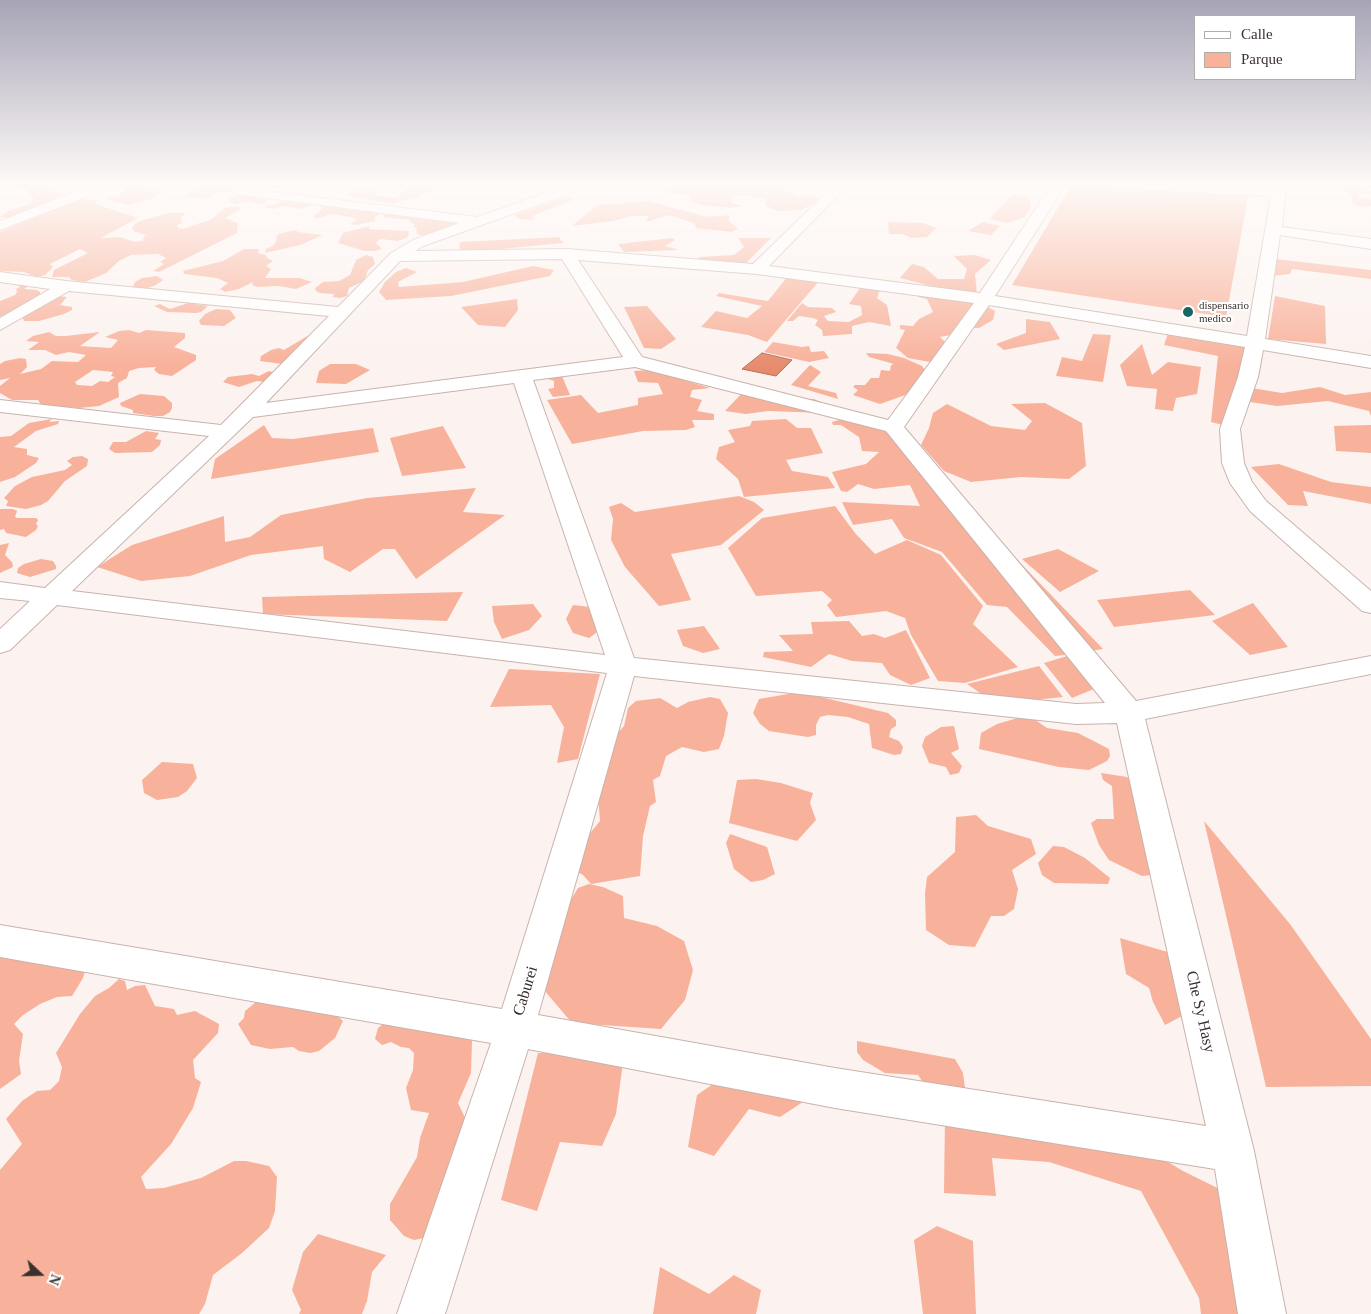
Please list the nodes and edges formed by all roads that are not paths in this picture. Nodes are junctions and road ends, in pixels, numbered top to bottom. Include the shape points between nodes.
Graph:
1 (414, 245) edge
2 (781, 245) edge
3 (1020, 245) edge
4 (1271, 245) edge
5 (567, 254) junction
6 (396, 256) junction
7 (757, 269) junction
8 (0, 277) edge
9 (66, 286) junction
10 (985, 299) junction
11 (342, 312) junction
12 (0, 325) edge
13 (1255, 343) junction
14 (635, 361) junction
15 (1371, 362) edge
16 (522, 377) junction
17 (0, 406) edge
18 (247, 412) junction
19 (893, 427) junction
20 (226, 432) junction
21 (0, 590) edge
22 (50, 596) junction
23 (1371, 605) edge
24 (0, 644) edge
25 (1371, 665) edge
26 (623, 666) junction
27 (1128, 712) junction
28 (0, 941) edge
29 (516, 1029) junction
30 (1233, 1151) junction
31 (421, 1314) edge
32 (1262, 1314) edge

1 - 6 street
2 - 7 street
3 - 10 street
4 - 13 street
5 - 6 street
5 - 7 street
5 - 14 street
6 - 11 street
7 - 10 street
8 - 9 street
9 - 11 street
9 - 12 street
10 - 13 street
10 - 19 street
11 - 18 street
13 - 15 street
13 - 23 street via 1248,377 1230,429 1233,463 1241,483 1258,506
14 - 16 street
14 - 19 street
16 - 18 street
16 - 26 street
17 - 20 street
18 - 20 street
19 - 27 street
20 - 22 street
21 - 22 street
22 - 24 street
22 - 26 street
25 - 27 street
26 - 27 street via 1076,714
26 - 29 street, Caburei
27 - 30 street, Che Sy Hasy
28 - 29 street
29 - 30 street via 835,1088
29 - 31 street, Caburei
30 - 32 street, Che Sy Hasy

